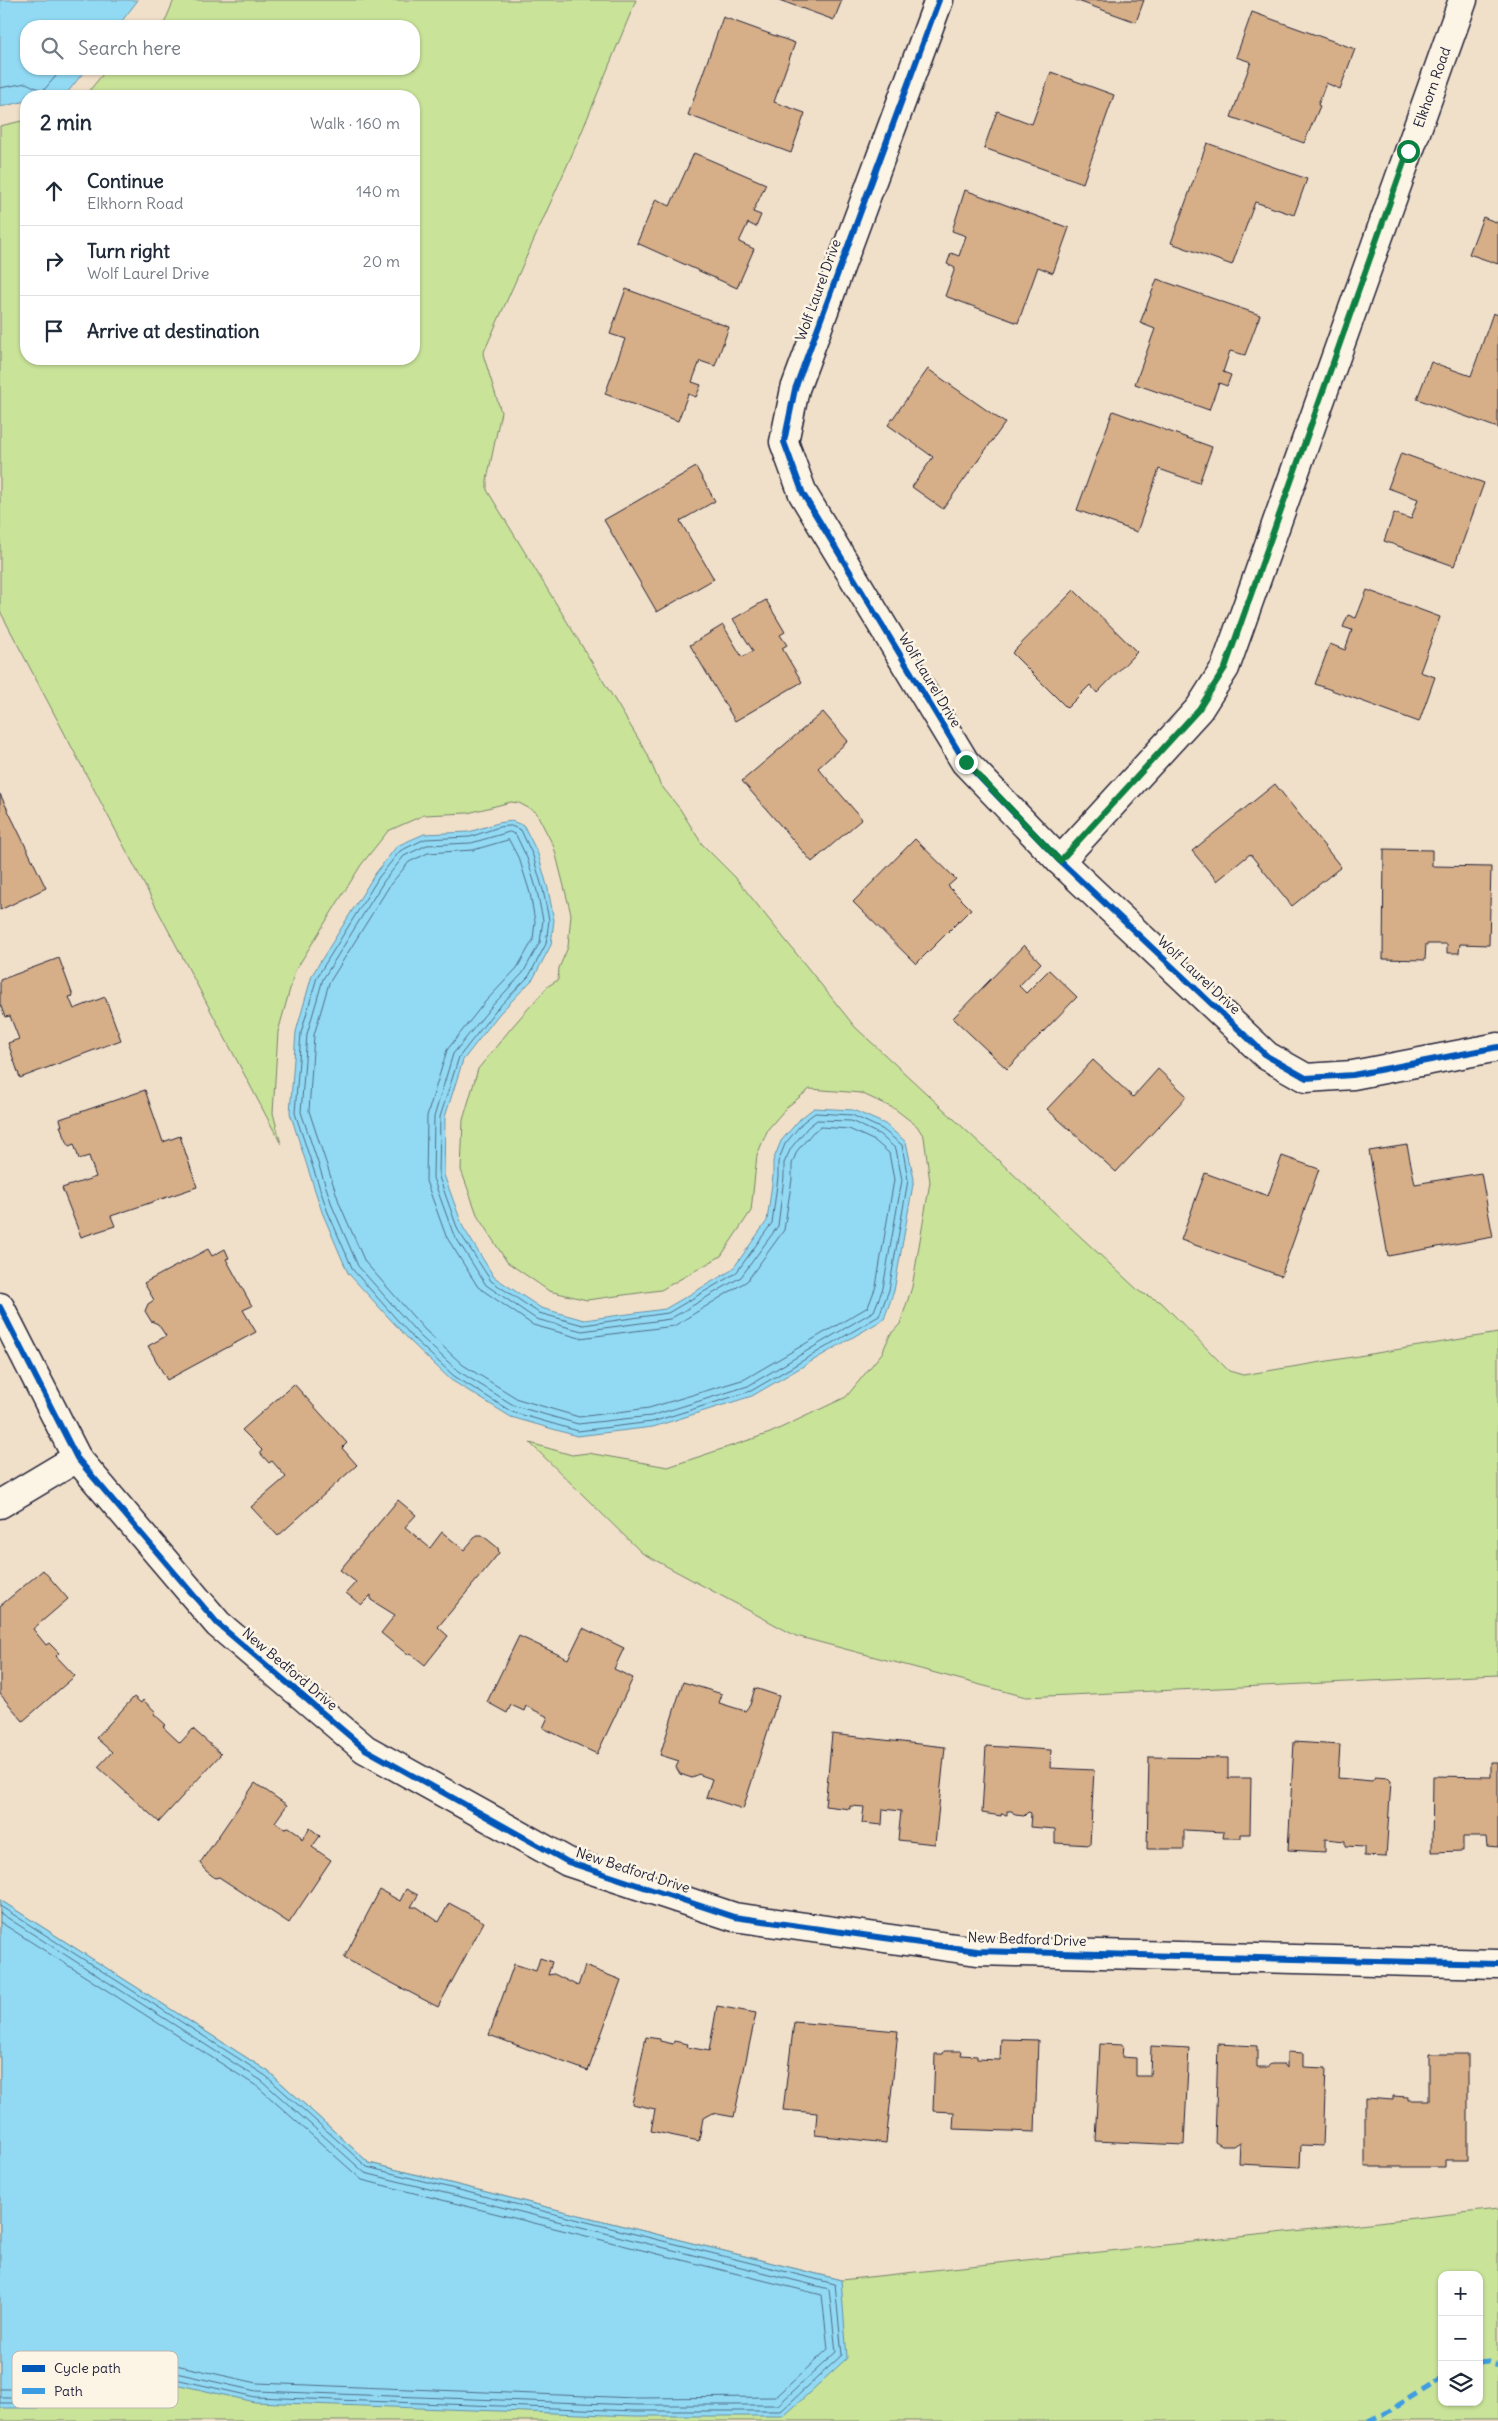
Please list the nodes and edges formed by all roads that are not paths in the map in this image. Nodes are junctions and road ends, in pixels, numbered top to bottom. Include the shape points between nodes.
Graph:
1 (939, 0) edge
2 (1463, 0) edge
3 (1060, 861) junction
4 (1498, 1047) edge
5 (0, 1307) edge
6 (77, 1458) junction
7 (0, 1504) edge
8 (1498, 1964) edge

1 - 3 street, Wolf Laurel Drive via 795,389 784,442 803,494 966,762
2 - 3 street, Elkhorn Road via 1225,668 1199,709
3 - 4 street, Wolf Laurel Drive via 1267,1056 1306,1078 1353,1075
5 - 6 street, New Bedford Drive
6 - 7 street
6 - 8 street, New Bedford Drive via 218,1624 365,1749 568,1862 734,1917 977,1951

